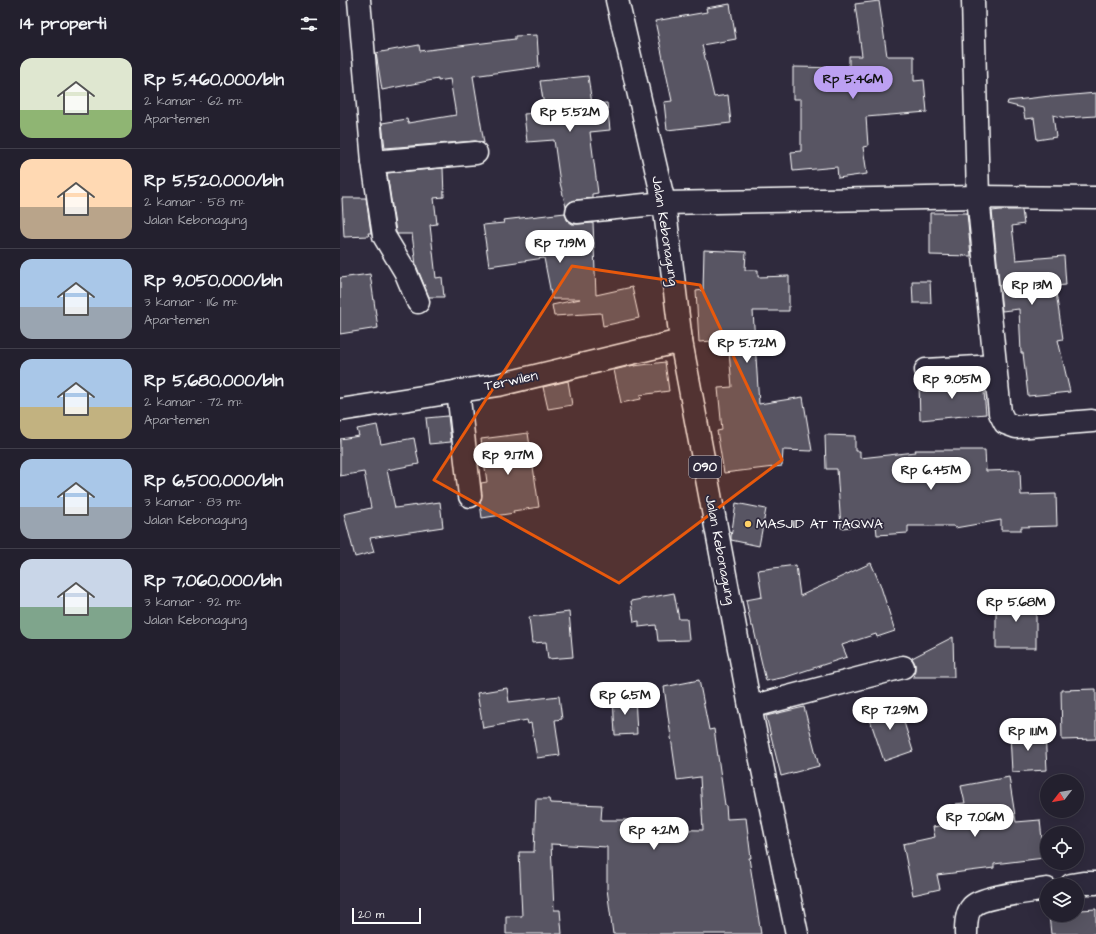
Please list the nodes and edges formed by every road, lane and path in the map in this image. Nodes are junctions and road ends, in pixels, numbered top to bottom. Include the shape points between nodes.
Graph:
1 (359, 0) edge
2 (617, 0) edge
3 (973, 0) edge
4 (476, 153) dead end
5 (373, 162) junction
6 (978, 198) junction
7 (1096, 198) edge
8 (664, 203) junction
9 (577, 212) dead end
10 (418, 302) dead end
11 (681, 340) junction
12 (995, 366) junction
13 (926, 370) dead end
14 (458, 391) junction
15 (340, 410) edge
16 (1092, 421) dead end
17 (470, 496) dead end
18 (903, 667) dead end
19 (750, 707) junction
20 (1084, 883) edge
21 (1096, 883) edge
22 (1040, 890) edge
23 (797, 934) edge
24 (966, 934) edge

1 - 5 street
2 - 8 street, Jalan Kebonagung / 090
3 - 6 street
4 - 5 street
5 - 10 street via 384,236 405,271
6 - 7 street
6 - 8 street
6 - 12 street
8 - 9 street
8 - 11 street, Jalan Kebonagung / 090
11 - 14 street, Terwilen via 498,385
11 - 19 street, Jalan Kebonagung / 090
12 - 13 street
12 - 16 street via 1000,413 1005,423 1016,427
14 - 15 street, Terwilen
14 - 17 street
18 - 19 street
19 - 23 street, Jalan Kebonagung / 090
20 - 21 street
22 - 24 street via 991,898 976,904 968,916

